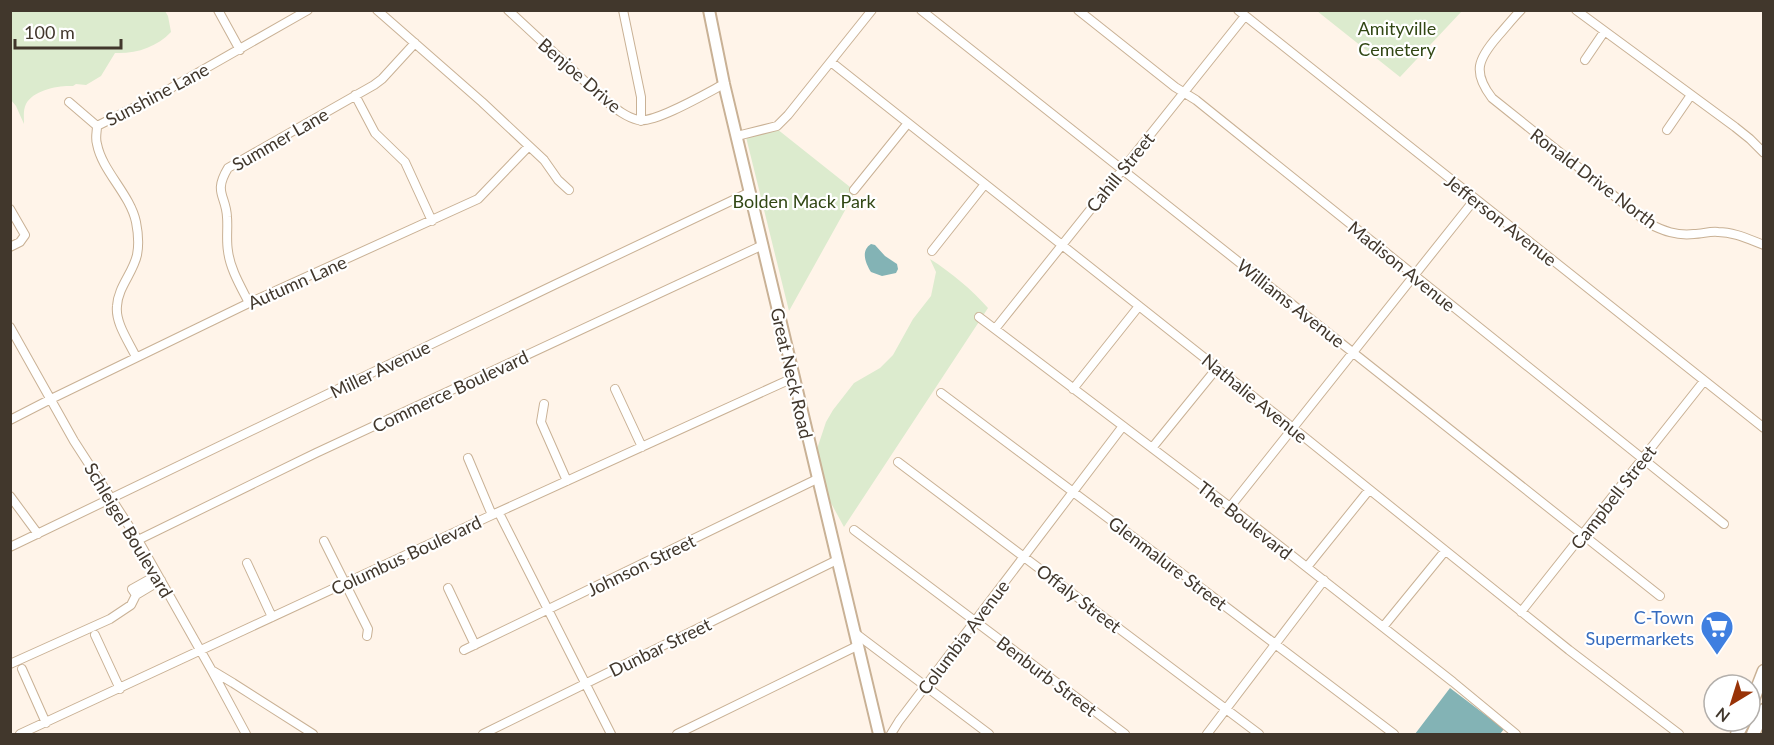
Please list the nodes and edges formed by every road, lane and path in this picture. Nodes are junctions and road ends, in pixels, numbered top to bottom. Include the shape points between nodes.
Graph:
1 (218, 10) edge
2 (308, 10) edge
3 (377, 10) edge
4 (508, 10) edge
5 (623, 10) edge
6 (709, 10) edge
7 (872, 10) edge
8 (921, 10) edge
9 (1078, 10) edge
10 (1521, 10) edge
11 (1576, 10) edge
12 (1241, 13) edge
13 (1605, 32) junction
14 (415, 43) junction
15 (240, 50) junction
16 (1585, 60) dead end
17 (831, 62) junction
18 (724, 84) junction
19 (1184, 92) junction
20 (355, 95) junction
21 (1691, 95) junction
22 (69, 102) dead end
23 (640, 121) junction
24 (908, 123) junction
25 (97, 126) junction
26 (1667, 130) dead end
27 (737, 136) junction
28 (529, 146) junction
29 (1764, 153) edge
30 (1123, 169) junction
31 (985, 184) junction
32 (570, 190) dead end
33 (854, 190) dead end
34 (750, 192) junction
35 (1475, 199) junction
36 (10, 209) edge
37 (432, 221) junction
38 (1763, 243) edge
39 (763, 245) junction
40 (1062, 245) junction
41 (10, 247) edge
42 (932, 251) dead end
43 (1415, 275) junction
44 (249, 303) junction
45 (1139, 306) junction
46 (979, 316) dead end
47 (10, 327) edge
48 (995, 329) junction
49 (1353, 352) junction
50 (136, 357) junction
51 (1217, 368) junction
52 (793, 378) junction
53 (1704, 381) junction
54 (615, 389) dead end
55 (1073, 389) junction
56 (941, 393) dead end
57 (51, 399) junction
58 (544, 404) dead end
59 (10, 420) edge
60 (1123, 426) junction
61 (1293, 428) junction
62 (1764, 428) edge
63 (642, 447) junction
64 (1152, 448) junction
65 (468, 458) dead end
66 (1643, 458) junction
67 (898, 462) dead end
68 (817, 479) junction
69 (567, 481) junction
70 (1369, 490) junction
71 (1074, 492) junction
72 (10, 496) edge
73 (113, 499) junction
74 (1230, 507) junction
75 (495, 514) junction
76 (1724, 524) dead end
77 (854, 530) dead end
78 (38, 534) junction
79 (1582, 535) junction
80 (138, 540) junction
81 (324, 541) dead end
82 (10, 547) edge
83 (1445, 551) junction
84 (1024, 556) junction
85 (837, 560) junction
86 (247, 563) dead end
87 (1307, 567) junction
88 (159, 578) junction
89 (1324, 580) junction
90 (345, 584) junction
91 (447, 588) dead end
92 (1660, 596) dead end
93 (548, 610) junction
94 (1521, 612) junction
95 (272, 617) junction
96 (975, 622) junction
97 (1383, 627) junction
98 (855, 633) junction
99 (96, 635) dead end
100 (367, 636) dead end
101 (475, 645) junction
102 (1275, 645) junction
103 (857, 646) junction
104 (464, 650) dead end
105 (200, 651) junction
106 (10, 664) edge
107 (22, 669) dead end
108 (212, 671) junction
109 (585, 683) junction
110 (926, 686) junction
111 (120, 689) junction
112 (1226, 710) junction
113 (1764, 710) edge
114 (46, 723) junction
115 (1506, 731) edge
116 (20, 735) edge
117 (246, 735) edge
118 (313, 735) edge
119 (483, 735) edge
120 (611, 735) edge
121 (677, 735) edge
122 (879, 735) edge
123 (891, 735) edge
124 (989, 735) edge
125 (1125, 735) edge
126 (1207, 735) edge
127 (1259, 735) edge
128 (1394, 735) edge
129 (1516, 735) edge
130 (1679, 735) edge
131 (1753, 735) edge

1 - 15 street
2 - 15 street, Sunshine Lane
3 - 14 street
4 - 23 street, Benjoe Drive via 606,101
5 - 23 street via 641,97
6 - 18 main road, Great Neck Road
7 - 17 street
8 - 30 street, Williams Avenue
9 - 19 street, Madison Avenue
10 - 38 street, Ronald Drive North via 1484,52 1479,64 1480,78 1492,98 1648,223 1678,234 1734,233
11 - 13 street
12 - 19 street, Cahill Street
12 - 35 street, Jefferson Avenue
13 - 16 street
13 - 21 street
14 - 20 street, Summer Lane via 382,79
14 - 28 street
15 - 25 street, Sunshine Lane
17 - 24 street, Nathalie Avenue
17 - 27 street via 777,126
18 - 23 street, Benjoe Drive via 659,117
18 - 27 main road, Great Neck Road
19 - 30 street, Cahill Street
19 - 43 street, Madison Avenue
20 - 37 street via 375,133 405,162
20 - 44 street, Summer Lane via 225,173 220,187 227,214 228,250
21 - 26 street
21 - 29 street
22 - 25 street
24 - 31 street, Nathalie Avenue
24 - 33 street
25 - 50 street, Sunshine Lane via 100,153 136,221 137,256 116,307
27 - 34 main road, Great Neck Road
28 - 32 street
28 - 37 street, Autumn Lane via 478,199
30 - 40 street, Cahill Street
30 - 49 street, Williams Avenue
31 - 40 street, Nathalie Avenue
31 - 42 street
34 - 39 main road, Great Neck Road
34 - 73 street, Miller Avenue
35 - 43 street
35 - 53 street, Jefferson Avenue
36 - 41 street via 25,235
37 - 44 street, Autumn Lane
39 - 52 main road, Great Neck Road
39 - 80 street, Commerce Boulevard
40 - 45 street, Nathalie Avenue
40 - 48 street, Cahill Street
43 - 49 street
43 - 66 street, Madison Avenue
44 - 50 street, Autumn Lane
45 - 51 street, Nathalie Avenue
45 - 55 street
46 - 48 street, The Boulevard
47 - 57 street, Schleigel Boulevard
48 - 55 street, The Boulevard
49 - 61 street
49 - 79 street, Williams Avenue
50 - 57 street, Autumn Lane
51 - 61 street, Nathalie Avenue
51 - 64 street
52 - 63 street, Columbus Boulevard
52 - 68 main road, Great Neck Road
53 - 62 street, Jefferson Avenue
53 - 66 street, Campbell Street
54 - 63 street
55 - 60 street, The Boulevard
56 - 71 street, Glenmalure Street
57 - 59 street, Autumn Lane
57 - 73 street, Schleigel Boulevard
58 - 69 street via 541,422
60 - 64 street, The Boulevard
60 - 71 street, Columbia Avenue
61 - 70 street, Nathalie Avenue
61 - 74 street
63 - 69 street, Columbus Boulevard
64 - 74 street, The Boulevard
65 - 75 street
66 - 76 street, Madison Avenue
66 - 79 street, Campbell Street
67 - 84 street, Offaly Street
68 - 85 main road, Great Neck Road
68 - 93 street, Johnson Street
69 - 75 street, Columbus Boulevard
70 - 83 street, Nathalie Avenue
70 - 87 street
71 - 84 street, Columbia Avenue
71 - 102 street, Glenmalure Street
72 - 78 street
73 - 78 street, Miller Avenue
73 - 80 street, Schleigel Boulevard
74 - 87 street, The Boulevard
75 - 90 street, Columbus Boulevard
75 - 93 street
77 - 96 street, Benburb Street
78 - 82 street, Miller Avenue
79 - 92 street, Williams Avenue
79 - 94 street, Campbell Street
80 - 88 street, Schleigel Boulevard
81 - 90 street
83 - 94 street, Nathalie Avenue
83 - 97 street
84 - 96 street, Columbia Avenue
84 - 112 street, Offaly Street
85 - 98 main road, Great Neck Road
85 - 109 street, Dunbar Street
86 - 95 street
87 - 89 street, The Boulevard
88 - 105 street, Schleigel Boulevard
88 - 106 street via 110,619
89 - 97 street, The Boulevard
89 - 102 street
90 - 95 street, Columbus Boulevard
90 - 100 street via 368,629
91 - 101 street
93 - 101 street, Johnson Street
93 - 109 street
94 - 130 street, Nathalie Avenue
95 - 105 street, Columbus Boulevard
96 - 110 street, Columbia Avenue
96 - 125 street, Benburb Street
97 - 115 street, The Boulevard
98 - 103 main road, Great Neck Road
98 - 110 street
99 - 111 street
101 - 104 street, Johnson Street
102 - 112 street
102 - 128 street, Glenmalure Street
103 - 121 street
103 - 122 main road, Great Neck Road
105 - 108 street, Schleigel Boulevard
105 - 111 street, Columbus Boulevard
107 - 114 street
108 - 117 street, Schleigel Boulevard
108 - 118 street
109 - 119 street, Dunbar Street
109 - 120 street
110 - 123 street, Columbia Avenue
110 - 124 street
111 - 114 street, Columbus Boulevard
112 - 126 street
112 - 127 street, Offaly Street
113 - 131 main road
114 - 116 street, Columbus Boulevard
115 - 129 street, The Boulevard

